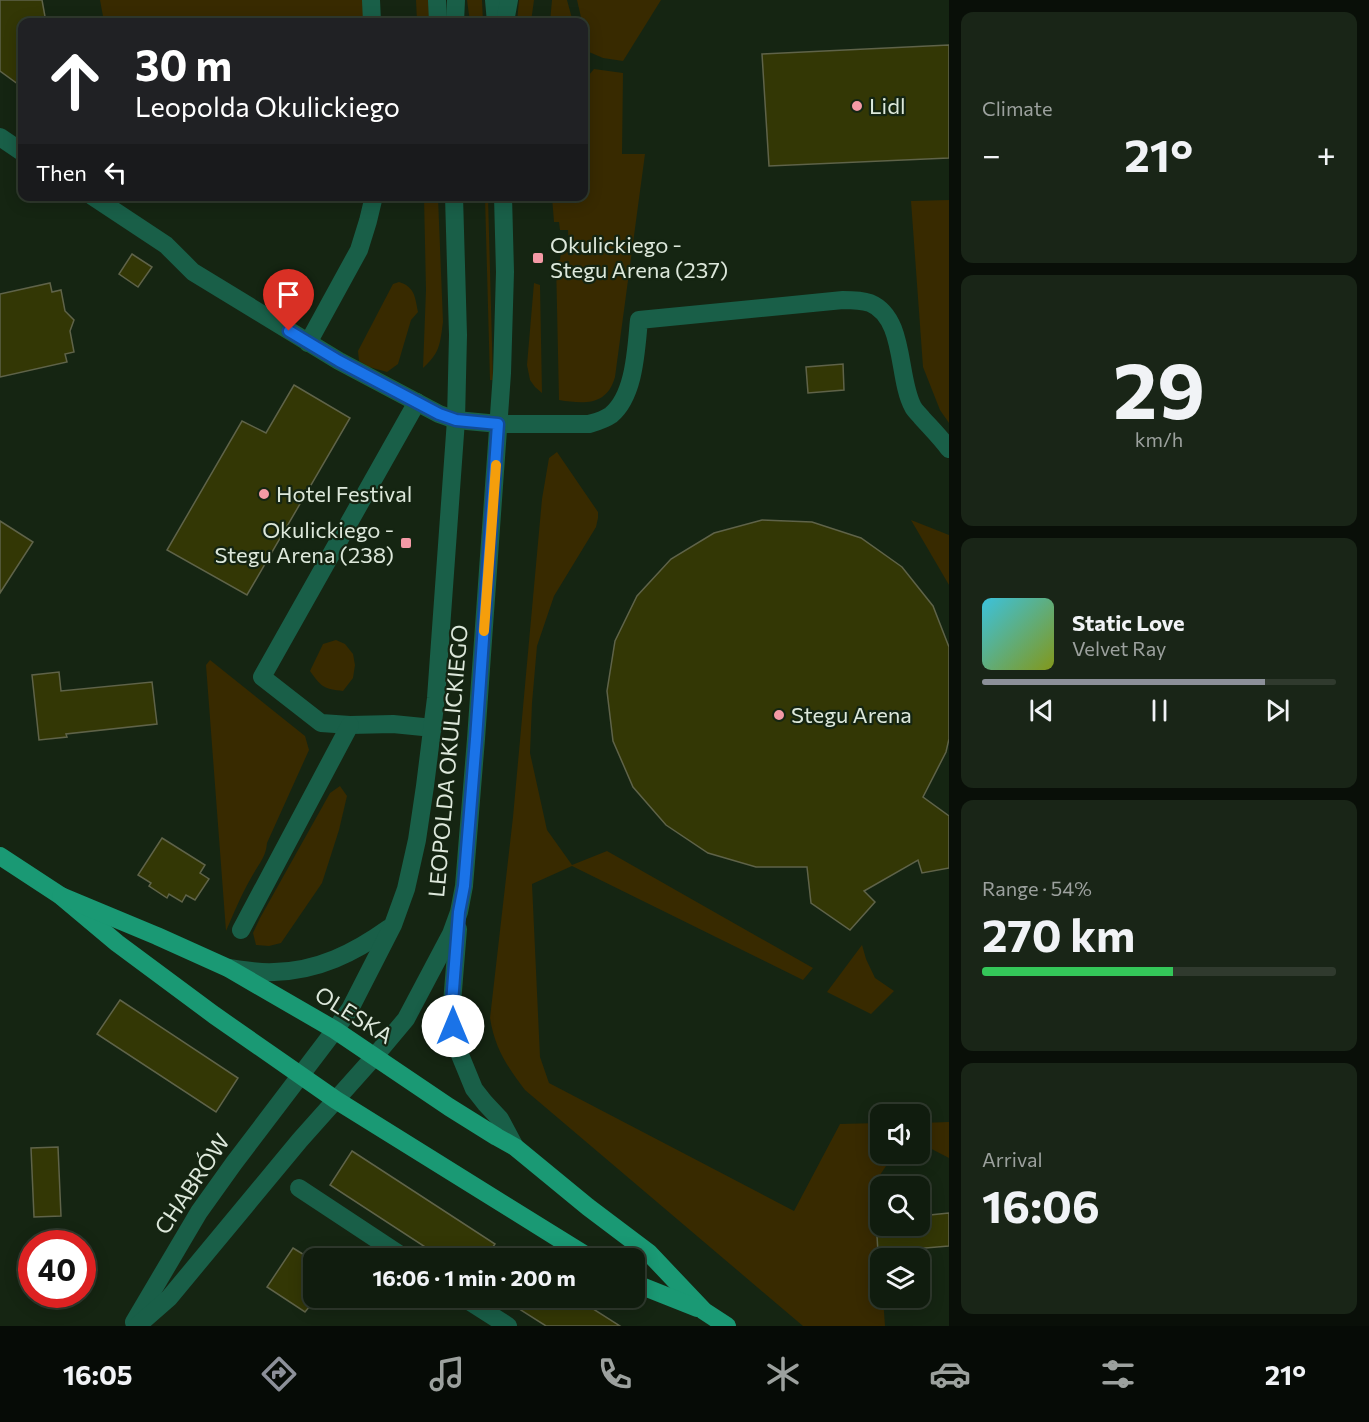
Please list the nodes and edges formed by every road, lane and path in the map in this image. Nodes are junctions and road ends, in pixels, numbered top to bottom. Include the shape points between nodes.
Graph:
1 (370, 0) edge
2 (437, 0) edge
3 (456, 0) edge
4 (494, 0) edge
5 (508, 0) edge
6 (372, 18) edge
7 (438, 18) edge
8 (455, 18) edge
9 (496, 18) edge
10 (506, 18) edge
11 (0, 137) edge
12 (18, 149) edge
13 (100, 201) edge
14 (373, 201) edge
15 (454, 201) edge
16 (503, 201) edge
17 (308, 343) junction
18 (417, 402) junction
19 (456, 420) junction
20 (498, 424) junction
21 (949, 449) edge
22 (350, 725) junction
23 (432, 728) junction
24 (0, 856) edge
25 (61, 896) junction
26 (459, 912) junction
27 (393, 925) junction
28 (241, 930) dead end
29 (228, 968) junction
30 (335, 1030) junction
31 (375, 1056) junction
32 (301, 1075) junction
33 (336, 1100) junction
34 (514, 1147) junction
35 (299, 1188) dead end
36 (390, 1248) edge
37 (574, 1248) edge
38 (645, 1287) edge
39 (480, 1308) edge
40 (705, 1311) junction
41 (131, 1326) edge
42 (137, 1326) edge
43 (508, 1326) edge
44 (727, 1326) edge

1 - 6 street
2 - 7 street
3 - 8 street
4 - 9 street
5 - 10 street
11 - 12 street
13 - 17 street via 166,245 193,273
14 - 17 street via 359,250
15 - 19 street, LEOPOLDA OKULICKIEGO
16 - 20 street, LEOPOLDA OKULICKIEGO via 505,272
17 - 18 street
18 - 19 street
18 - 22 street via 262,677 321,723
19 - 20 street
19 - 23 street, LEOPOLDA OKULICKIEGO
20 - 21 street via 589,424 611,415 620,405 632,376 639,320 859,300 882,310 891,323 913,408
20 - 26 street, LEOPOLDA OKULICKIEGO via 476,739
22 - 23 street
22 - 28 street
23 - 27 street, LEOPOLDA OKULICKIEGO via 417,840
24 - 25 main road, OLESKA
25 - 29 main road, OLESKA
25 - 32 main road, OLESKA via 117,943
26 - 31 street, LEOPOLDA OKULICKIEGO via 406,1018
26 - 34 street via 452,1003 458,1050 474,1089 500,1119
27 - 29 street via 342,957 296,970 259,972
27 - 30 street, LEOPOLDA OKULICKIEGO
29 - 30 main road, OLESKA
30 - 31 main road, OLESKA
30 - 32 street, LEOPOLDA OKULICKIEGO
31 - 33 street, LEOPOLDA OKULICKIEGO
31 - 34 main road, OLESKA
32 - 33 main road, OLESKA
32 - 41 street, CHABRÓW via 199,1212
33 - 37 main road, OLESKA
33 - 42 street via 169,1298
34 - 40 main road, OLESKA via 649,1253
35 - 36 street
38 - 40 main road, OLESKA
39 - 43 street
40 - 44 main road, OLESKA

